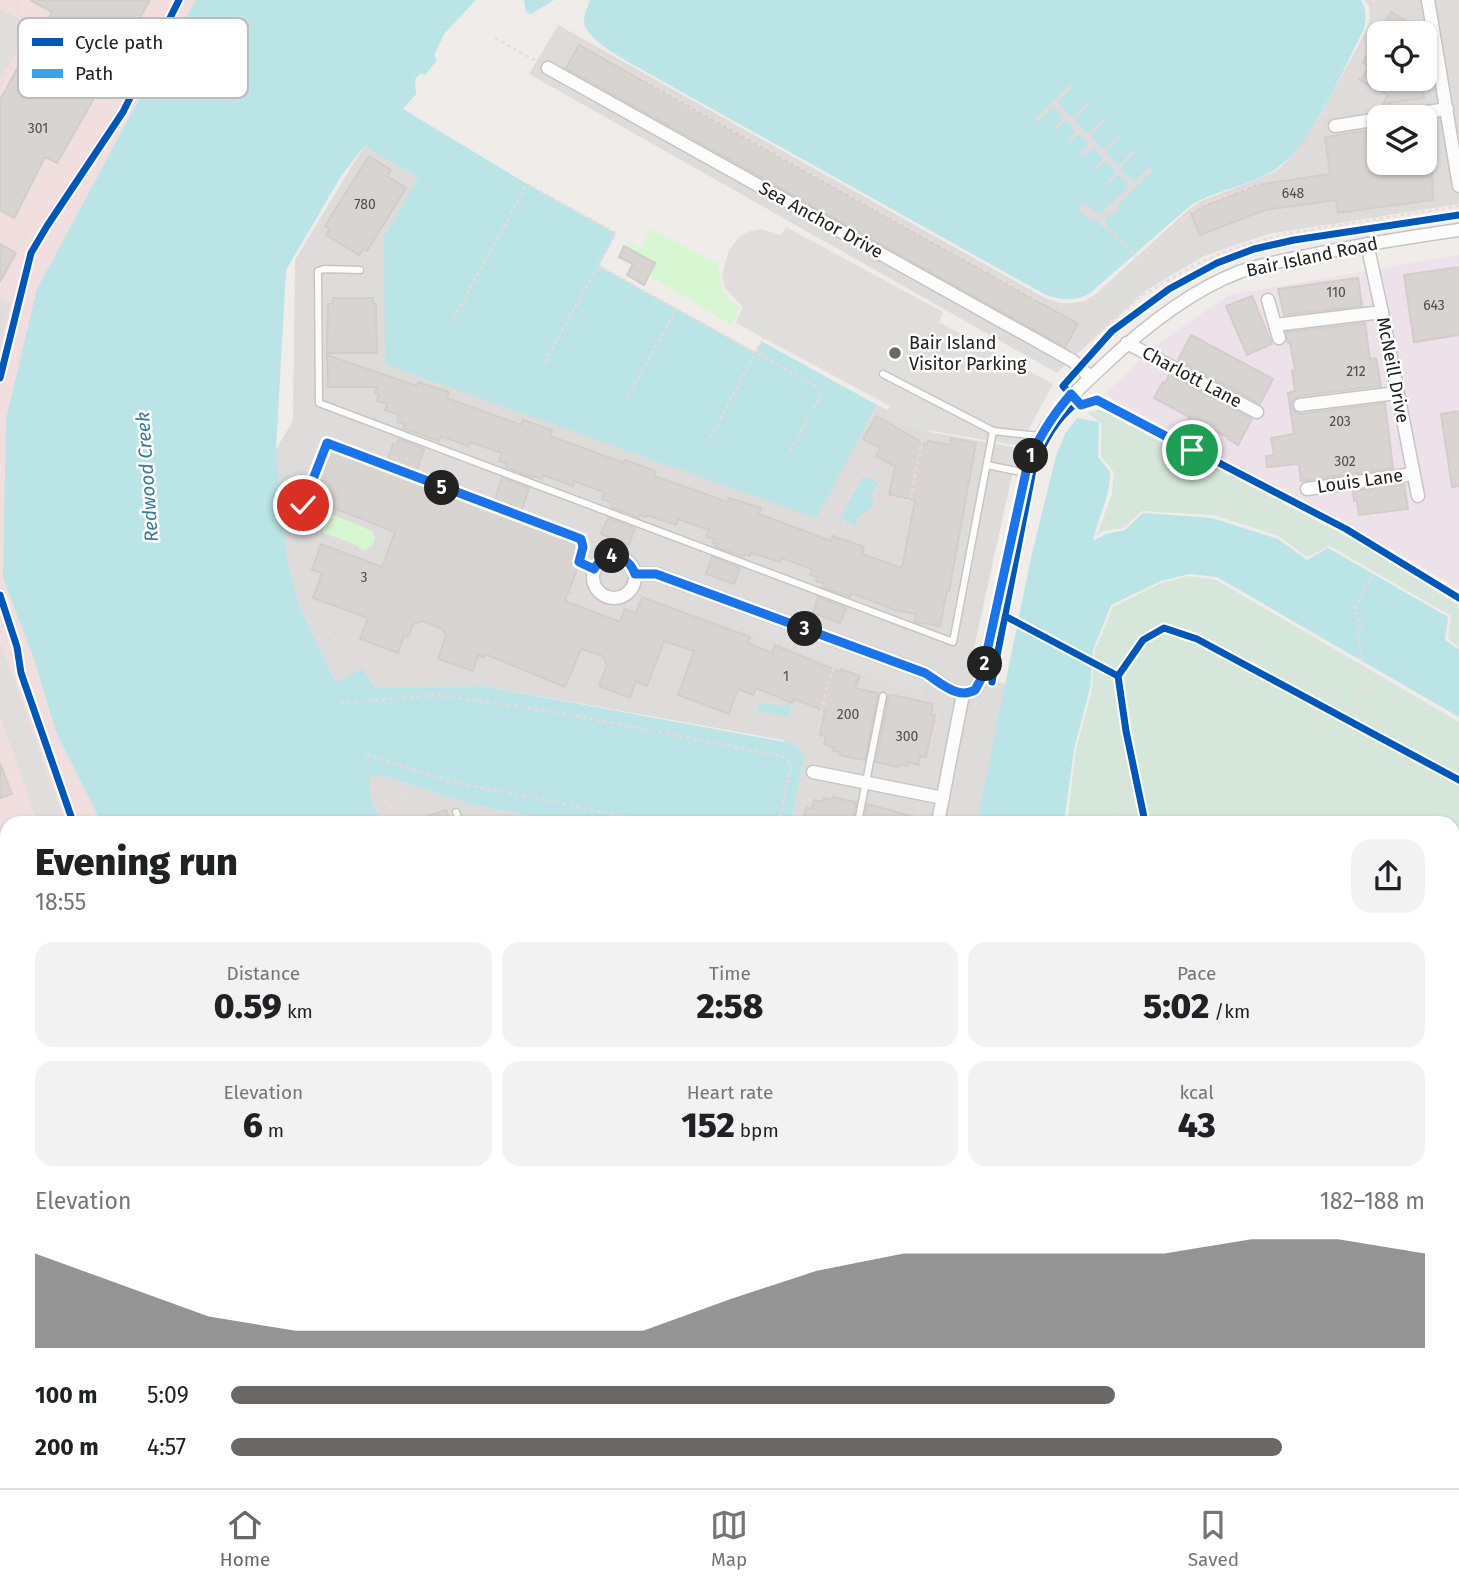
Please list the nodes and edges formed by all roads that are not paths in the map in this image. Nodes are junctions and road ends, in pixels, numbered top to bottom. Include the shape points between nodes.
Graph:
1 (1443, 0) edge
2 (1429, 1) edge
3 (548, 68) road end
4 (1447, 109) junction
5 (1437, 111) edge
6 (1367, 122) edge
7 (1335, 126) dead end
8 (1459, 186) edge
9 (1459, 230) edge
10 (1367, 244) junction
11 (360, 270) dead end
12 (1268, 300) dead end
13 (1382, 312) junction
14 (1275, 325) junction
15 (1279, 338) dead end
16 (1127, 343) junction
17 (883, 374) dead end
18 (1090, 377) junction
19 (1397, 393) junction
20 (1300, 405) dead end
21 (1257, 412) dead end
22 (993, 431) junction
23 (1040, 436) junction
24 (987, 464) junction
25 (1026, 473) junction
26 (1413, 474) junction
27 (1307, 489) dead end
28 (1418, 496) dead end
29 (635, 574) junction
30 (963, 694) junction
31 (883, 696) dead end
32 (810, 776) road end
33 (866, 783) junction
34 (943, 798) junction
35 (456, 812) dead end
36 (458, 816) edge
37 (859, 816) edge
38 (939, 816) edge

1 - 2 street
2 - 4 street
3 - 18 street, Sea Anchor Drive via 1073,361
4 - 5 street
4 - 8 street
6 - 7 street
9 - 10 street, Bair Island Road
10 - 13 street, McNeill Drive
10 - 16 street, Bair Island Road via 1237,273 1192,297
11 - 24 lane via 318,271 318,402 953,642
12 - 14 street
13 - 14 street
13 - 19 street, McNeill Drive
14 - 15 street
16 - 18 street, Bair Island Road
16 - 21 street, Charlott Lane
17 - 22 lane
18 - 23 street, Bair Island Road via 1065,401
19 - 20 street
19 - 26 street, McNeill Drive
22 - 23 lane
22 - 24 lane
23 - 25 street, Bair Island Road
24 - 25 lane
25 - 30 street, Bair Island Road via 981,679 975,690
26 - 27 street, Louis Lane
26 - 28 street, McNeill Drive
29 - 29 street via 632,588 614,598 596,589 592,576 602,559 615,556 628,561
29 - 30 street via 656,574 925,673
30 - 34 street
31 - 33 lane
32 - 33 street
33 - 34 street
33 - 37 lane
34 - 38 street
35 - 36 lane

